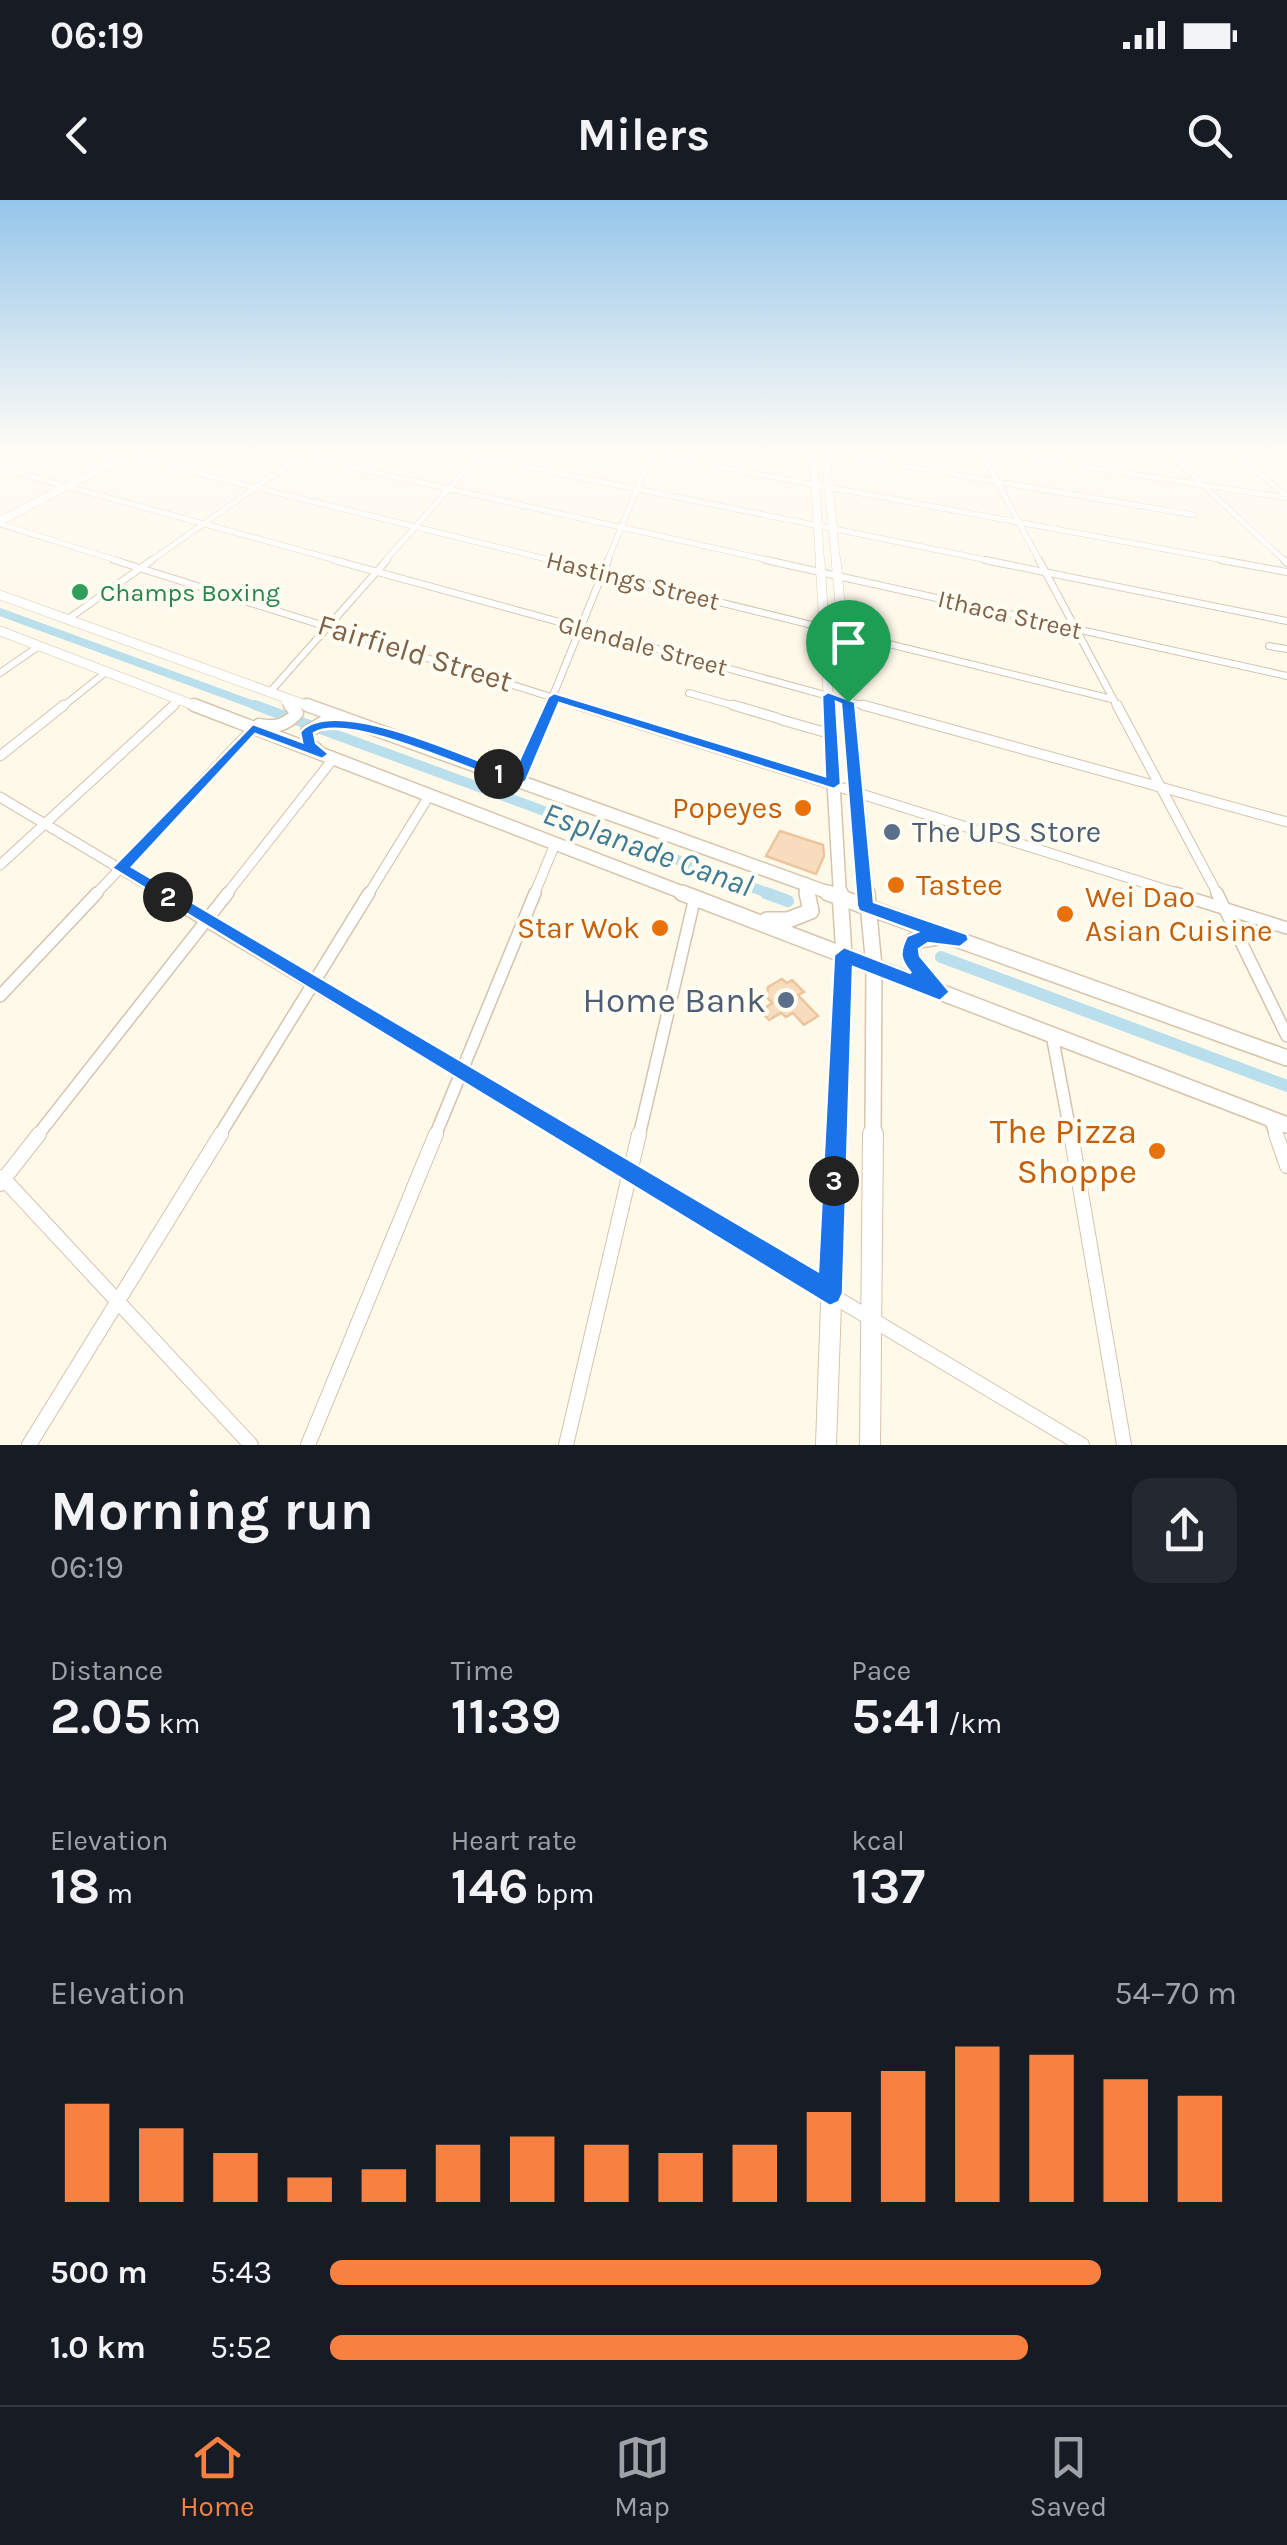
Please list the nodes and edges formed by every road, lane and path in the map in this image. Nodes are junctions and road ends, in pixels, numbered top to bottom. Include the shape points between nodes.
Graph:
1 (25, 506) edge
2 (138, 506) edge
3 (232, 506) edge
4 (331, 506) edge
5 (434, 506) edge
6 (527, 506) edge
7 (630, 506) edge
8 (721, 506) edge
9 (820, 506) edge
10 (827, 506) edge
11 (927, 506) edge
12 (1011, 506) edge
13 (1141, 506) edge
14 (1226, 506) edge
15 (1194, 515) dead end
16 (0, 520) edge
17 (1020, 524) junction
18 (206, 525) junction
19 (818, 526) junction
20 (416, 527) junction
21 (622, 527) junction
22 (832, 529) junction
23 (1287, 564) edge
24 (144, 569) junction
25 (378, 572) junction
26 (821, 572) junction
27 (1287, 572) edge
28 (1047, 573) junction
29 (604, 574) junction
30 (836, 575) junction
31 (0, 595) edge
32 (68, 620) junction
33 (1287, 621) edge
34 (330, 626) junction
35 (583, 628) junction
36 (825, 628) junction
37 (1076, 629) junction
38 (0, 630) edge
39 (840, 631) junction
40 (39, 646) junction
41 (1269, 646) dead end
42 (1287, 650) edge
43 (106, 672) junction
44 (0, 673) edge
45 (1287, 676) edge
46 (689, 693) dead end
47 (274, 694) junction
48 (828, 696) junction
49 (554, 697) junction
50 (1112, 698) junction
51 (180, 700) junction
52 (848, 702) junction
53 (199, 707) junction
54 (253, 728) junction
55 (372, 729) junction
56 (831, 734) junction
57 (0, 756) edge
58 (327, 757) junction
59 (518, 781) junction
60 (834, 784) junction
61 (1160, 788) junction
62 (857, 792) junction
63 (429, 796) junction
64 (0, 797) edge
65 (834, 809) junction
66 (1287, 822) edge
67 (46, 824) junction
68 (860, 831) junction
69 (555, 844) junction
70 (0, 865) edge
71 (121, 868) junction
72 (806, 884) junction
73 (838, 896) junction
74 (694, 898) junction
75 (866, 906) junction
76 (1224, 908) junction
77 (759, 920) junction
78 (206, 921) junction
79 (1287, 928) edge
80 (960, 940) junction
81 (844, 955) junction
82 (874, 967) junction
83 (312, 984) junction
84 (940, 992) junction
85 (0, 996) edge
86 (1052, 1035) junction
87 (1287, 1036) edge
88 (1287, 1058) edge
89 (462, 1075) junction
90 (1279, 1122) edge
91 (1287, 1166) edge
92 (628, 1174) junction
93 (1, 1179) edge
94 (830, 1293) junction
95 (118, 1302) junction
96 (872, 1321) junction
97 (29, 1445) edge
98 (251, 1445) edge
99 (308, 1445) edge
100 (566, 1445) edge
101 (826, 1445) edge
102 (870, 1445) edge
103 (1082, 1445) edge
104 (1124, 1445) edge

1 - 16 main road
2 - 18 street, Glendale Street
3 - 18 street
4 - 20 street, Hastings Street
5 - 20 street
6 - 21 street, Ithaca Street
7 - 21 street
8 - 19 street
9 - 19 main road
10 - 22 main road
11 - 17 street
12 - 17 street
13 - 15 street
14 - 23 street
16 - 24 street, Fairfield Street
17 - 27 street
17 - 28 street
18 - 24 street
18 - 25 street, Glendale Street
19 - 22 street
19 - 26 main road
20 - 25 street
20 - 29 street, Hastings Street
21 - 26 street, Ithaca Street
21 - 29 street
22 - 28 street
22 - 30 main road
24 - 32 street
24 - 34 street, Fairfield Street
25 - 34 street
25 - 35 street, Glendale Street
26 - 30 street, Ithaca Street
26 - 36 main road
28 - 33 street
28 - 37 street
29 - 35 street
29 - 36 street, Hastings Street
30 - 37 street, Ithaca Street
30 - 39 main road
31 - 32 main road
32 - 47 main road
34 - 47 street
34 - 49 street, Fairfield Street
35 - 48 street, Glendale Street
35 - 49 street
36 - 39 street, Hastings Street
36 - 48 main road
37 - 45 street, Ithaca Street
37 - 50 street
38 - 40 main road
39 - 50 street, Hastings Street
39 - 52 main road
40 - 43 main road
40 - 44 street
41 - 42 street
43 - 51 main road
43 - 57 street
46 - 56 street
47 - 53 main road via 294,708 292,719 264,726
47 - 55 main road
48 - 52 street, Glendale Street
48 - 56 main road
49 - 59 street
49 - 60 street, Fairfield Street
50 - 61 street
51 - 53 main road
51 - 67 street
52 - 61 street, Glendale Street
52 - 62 main road
53 - 54 main road
54 - 58 main road
54 - 71 street
55 - 58 main road via 318,724 306,737
55 - 59 main road
56 - 60 main road
58 - 63 main road
58 - 78 street
59 - 72 main road
60 - 62 street, Fairfield Street
60 - 65 main road
61 - 66 street, Glendale Street
61 - 76 street
62 - 68 main road
62 - 76 street, Fairfield Street
63 - 69 main road
63 - 83 street
64 - 67 street
65 - 68 main road via 848,812
65 - 73 main road
67 - 70 street
67 - 71 street
68 - 75 main road
69 - 74 main road
69 - 89 street
71 - 78 street
71 - 85 street
72 - 73 main road
72 - 77 main road via 811,911
73 - 75 main road
73 - 81 main road
74 - 77 main road
74 - 92 street
75 - 80 main road
75 - 82 main road
76 - 79 street, Fairfield Street
76 - 87 street
77 - 81 main road
78 - 83 street
78 - 93 street
80 - 84 main road via 913,941 910,959
80 - 88 main road
81 - 82 main road
81 - 94 main road
82 - 84 main road
82 - 96 main road
83 - 89 street
83 - 95 street
84 - 86 main road
86 - 90 main road
86 - 104 street
89 - 92 street
89 - 99 street
90 - 91 street
92 - 94 street
92 - 100 street
93 - 95 street
94 - 96 street
94 - 101 main road
95 - 97 street
95 - 98 street
96 - 102 main road
96 - 103 street

